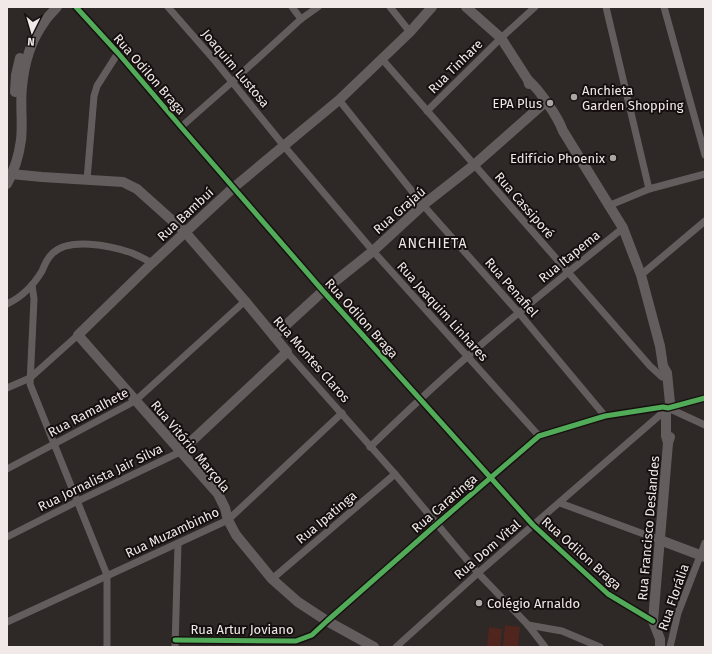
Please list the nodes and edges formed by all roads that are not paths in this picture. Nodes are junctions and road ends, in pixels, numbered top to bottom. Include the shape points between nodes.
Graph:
1 (49, 7) edge
2 (57, 7) edge
3 (76, 7) edge
4 (168, 7) edge
5 (292, 7) edge
6 (318, 7) edge
7 (390, 7) edge
8 (432, 7) edge
9 (535, 7) edge
10 (606, 7) edge
11 (664, 7) edge
12 (465, 8) edge
13 (301, 19) junction
14 (410, 32) junction
15 (501, 38) junction
16 (118, 52) junction
17 (382, 59) junction
18 (528, 80) junction
19 (232, 82) junction
20 (339, 100) junction
21 (542, 105) junction
22 (427, 111) junction
23 (181, 128) junction
24 (562, 131) junction
25 (284, 146) junction
26 (705, 155) edge
27 (474, 165) junction
28 (705, 174) edge
29 (8, 176) edge
30 (87, 180) junction
31 (233, 188) junction
32 (649, 189) junction
33 (423, 205) junction
34 (608, 206) junction
35 (705, 221) edge
36 (622, 228) junction
37 (185, 232) junction
38 (373, 250) junction
39 (152, 262) junction
40 (568, 272) junction
41 (641, 275) junction
42 (32, 285) junction
43 (323, 291) junction
44 (245, 301) junction
45 (7, 304) edge
46 (519, 313) junction
47 (78, 335) junction
48 (274, 336) junction
49 (287, 352) junction
50 (468, 356) junction
51 (650, 366) junction
52 (663, 366) junction
53 (662, 377) junction
54 (30, 378) junction
55 (7, 388) edge
56 (705, 398) edge
57 (420, 400) junction
58 (135, 401) junction
59 (668, 408) junction
60 (342, 414) junction
61 (605, 416) junction
62 (705, 425) edge
63 (539, 436) junction
64 (55, 444) junction
65 (370, 447) junction
66 (180, 452) junction
67 (7, 469) edge
68 (395, 474) junction
69 (490, 477) junction
70 (78, 501) junction
71 (560, 503) junction
72 (228, 520) junction
73 (437, 524) junction
74 (533, 525) junction
75 (7, 537) edge
76 (660, 540) junction
77 (705, 543) edge
78 (178, 544) junction
79 (703, 556) edge
80 (478, 573) junction
81 (107, 576) junction
82 (272, 579) junction
83 (326, 621) junction
84 (653, 621) junction
85 (7, 622) edge
86 (528, 625) junction
87 (562, 631) junction
88 (175, 644) edge
89 (543, 644) edge
90 (662, 644) edge
91 (107, 647) edge
92 (374, 647) edge
93 (396, 647) edge
94 (600, 647) edge
95 (670, 647) edge

1 - 29 street via 31,31 18,63 14,139
2 - 29 street via 36,36 24,66 21,139 17,159
3 - 16 street, Rua Odilon Braga
4 - 19 street, Joaquim Lustosa
5 - 13 street
6 - 13 street
7 - 14 street
8 - 14 street, Rua Bambuí
9 - 15 street, Rua Tinhare
10 - 32 street
11 - 26 street
12 - 15 street, Rua Francisco Deslandes
13 - 19 street
14 - 17 street, Rua Bambuí
15 - 18 street, Rua Francisco Deslandes
15 - 22 street, Rua Tinhare
16 - 23 street, Rua Odilon Braga
16 - 30 street via 97,86 94,96
17 - 20 street, Rua Bambuí
17 - 22 street, Rua Cassiporé
18 - 21 street, Rua Francisco Deslandes via 530,88
18 - 24 street, Rua Francisco Deslandes via 560,123
19 - 23 street
19 - 25 street, Joaquim Lustosa
20 - 25 street, Rua Bambuí
20 - 33 street, Rua Penafiel
21 - 24 street, Rua Francisco Deslandes
21 - 27 street, Rua Grajaú
22 - 27 street, Rua Cassiporé
23 - 31 street, Rua Odilon Braga
24 - 34 street, Rua Francisco Deslandes
25 - 31 street, Rua Bambuí
25 - 38 street, Rua Joaquim Linhares
27 - 33 street, Rua Grajaú
27 - 40 street, Rua Cassiporé
28 - 32 street
29 - 30 street, Rua Montes Claros
30 - 37 street, Rua Montes Claros via 123,182 137,189
31 - 37 street, Rua Bambuí
31 - 43 street, Rua Odilon Braga
32 - 34 street
33 - 38 street, Rua Grajaú
33 - 46 street, Rua Penafiel
34 - 36 street, Rua Francisco Deslandes
35 - 41 street
36 - 40 street, Rua Itapema
36 - 41 street, Rua Francisco Deslandes
37 - 39 street, Rua Bambuí
37 - 44 street, Rua Montes Claros
38 - 43 street, Rua Grajaú
38 - 50 street, Rua Joaquim Linhares
39 - 42 street via 132,253 104,246 76,244 62,247 51,254
39 - 47 street, Rua Bambuí
40 - 46 street, Rua Itapema
40 - 51 street, Rua Cassiporé
41 - 52 street, Rua Francisco Deslandes
42 - 45 street via 17,300
42 - 54 street via 34,299
43 - 48 street, Rua Grajaú
43 - 57 street, Rua Odilon Braga
44 - 48 street, Rua Montes Claros
44 - 58 street, Rua Ramalhete
46 - 50 street, Rua Itapema
46 - 61 street, Rua Penafiel
47 - 54 street, Rua Bambuí
47 - 58 street, Rua Vitório Marçola
48 - 49 street, Rua Montes Claros
49 - 60 street, Rua Montes Claros
49 - 66 street, Rua Jornalista Jair Silva
50 - 57 street, Rua Itapema
50 - 63 street, Rua Joaquim Linhares
51 - 52 street
51 - 53 street, Rua Cassiporé
52 - 53 street, Rua Francisco Deslandes
52 - 59 street, Rua Francisco Deslandes via 667,373 670,403
53 - 59 street, Rua Francisco Deslandes via 665,404
54 - 55 street, Rua Bambuí
54 - 64 street via 30,384
56 - 59 street, Rua Caratinga
57 - 65 street, Rua Itapema
57 - 69 street, Rua Odilon Braga
58 - 64 street, Rua Ramalhete
58 - 66 street, Rua Vitório Marçola
59 - 61 street, Rua Caratinga
59 - 62 street
59 - 71 street, Rua Dom Vital
59 - 76 street, Rua Francisco Deslandes via 671,413 670,436
60 - 65 street, Rua Montes Claros
60 - 72 street, Rua Muzambinho
61 - 63 street, Rua Caratinga
63 - 69 street, Rua Caratinga
64 - 67 street, Rua Ramalhete
64 - 70 street
65 - 68 street, Rua Montes Claros
66 - 70 street, Rua Jornalista Jair Silva
66 - 72 street, Rua Vitório Marçola via 218,494
68 - 73 street, Rua Montes Claros
68 - 82 street, Rua Ipatinga
69 - 73 street, Rua Caratinga
69 - 74 street, Rua Odilon Braga
70 - 75 street, Rua Jornalista Jair Silva
70 - 81 street
71 - 74 street, Rua Dom Vital
71 - 76 street
72 - 78 street, Rua Muzambinho
72 - 82 street, Rua Vitório Marçola via 236,535
73 - 80 street, Rua Montes Claros
73 - 83 street, Rua Caratinga
74 - 80 street, Rua Dom Vital
74 - 84 street, Rua Odilon Braga via 608,594
76 - 79 street
76 - 84 street, Rua Francisco Deslandes
77 - 79 street, Rua Florália
78 - 81 street, Rua Muzambinho
78 - 88 street
79 - 95 street, Rua Florália via 678,613
80 - 86 street, Rua Montes Claros
80 - 93 street, Rua Dom Vital
81 - 85 street, Rua Muzambinho
81 - 91 street
82 - 83 street, Rua Vitório Marçola via 298,602
83 - 88 street, Rua Artur Joviano via 312,635 296,641
83 - 92 street, Rua Vitório Marçola
84 - 90 street, Rua Francisco Deslandes
86 - 87 street
86 - 89 street, Rua Montes Claros
87 - 89 street via 544,636
87 - 94 street

